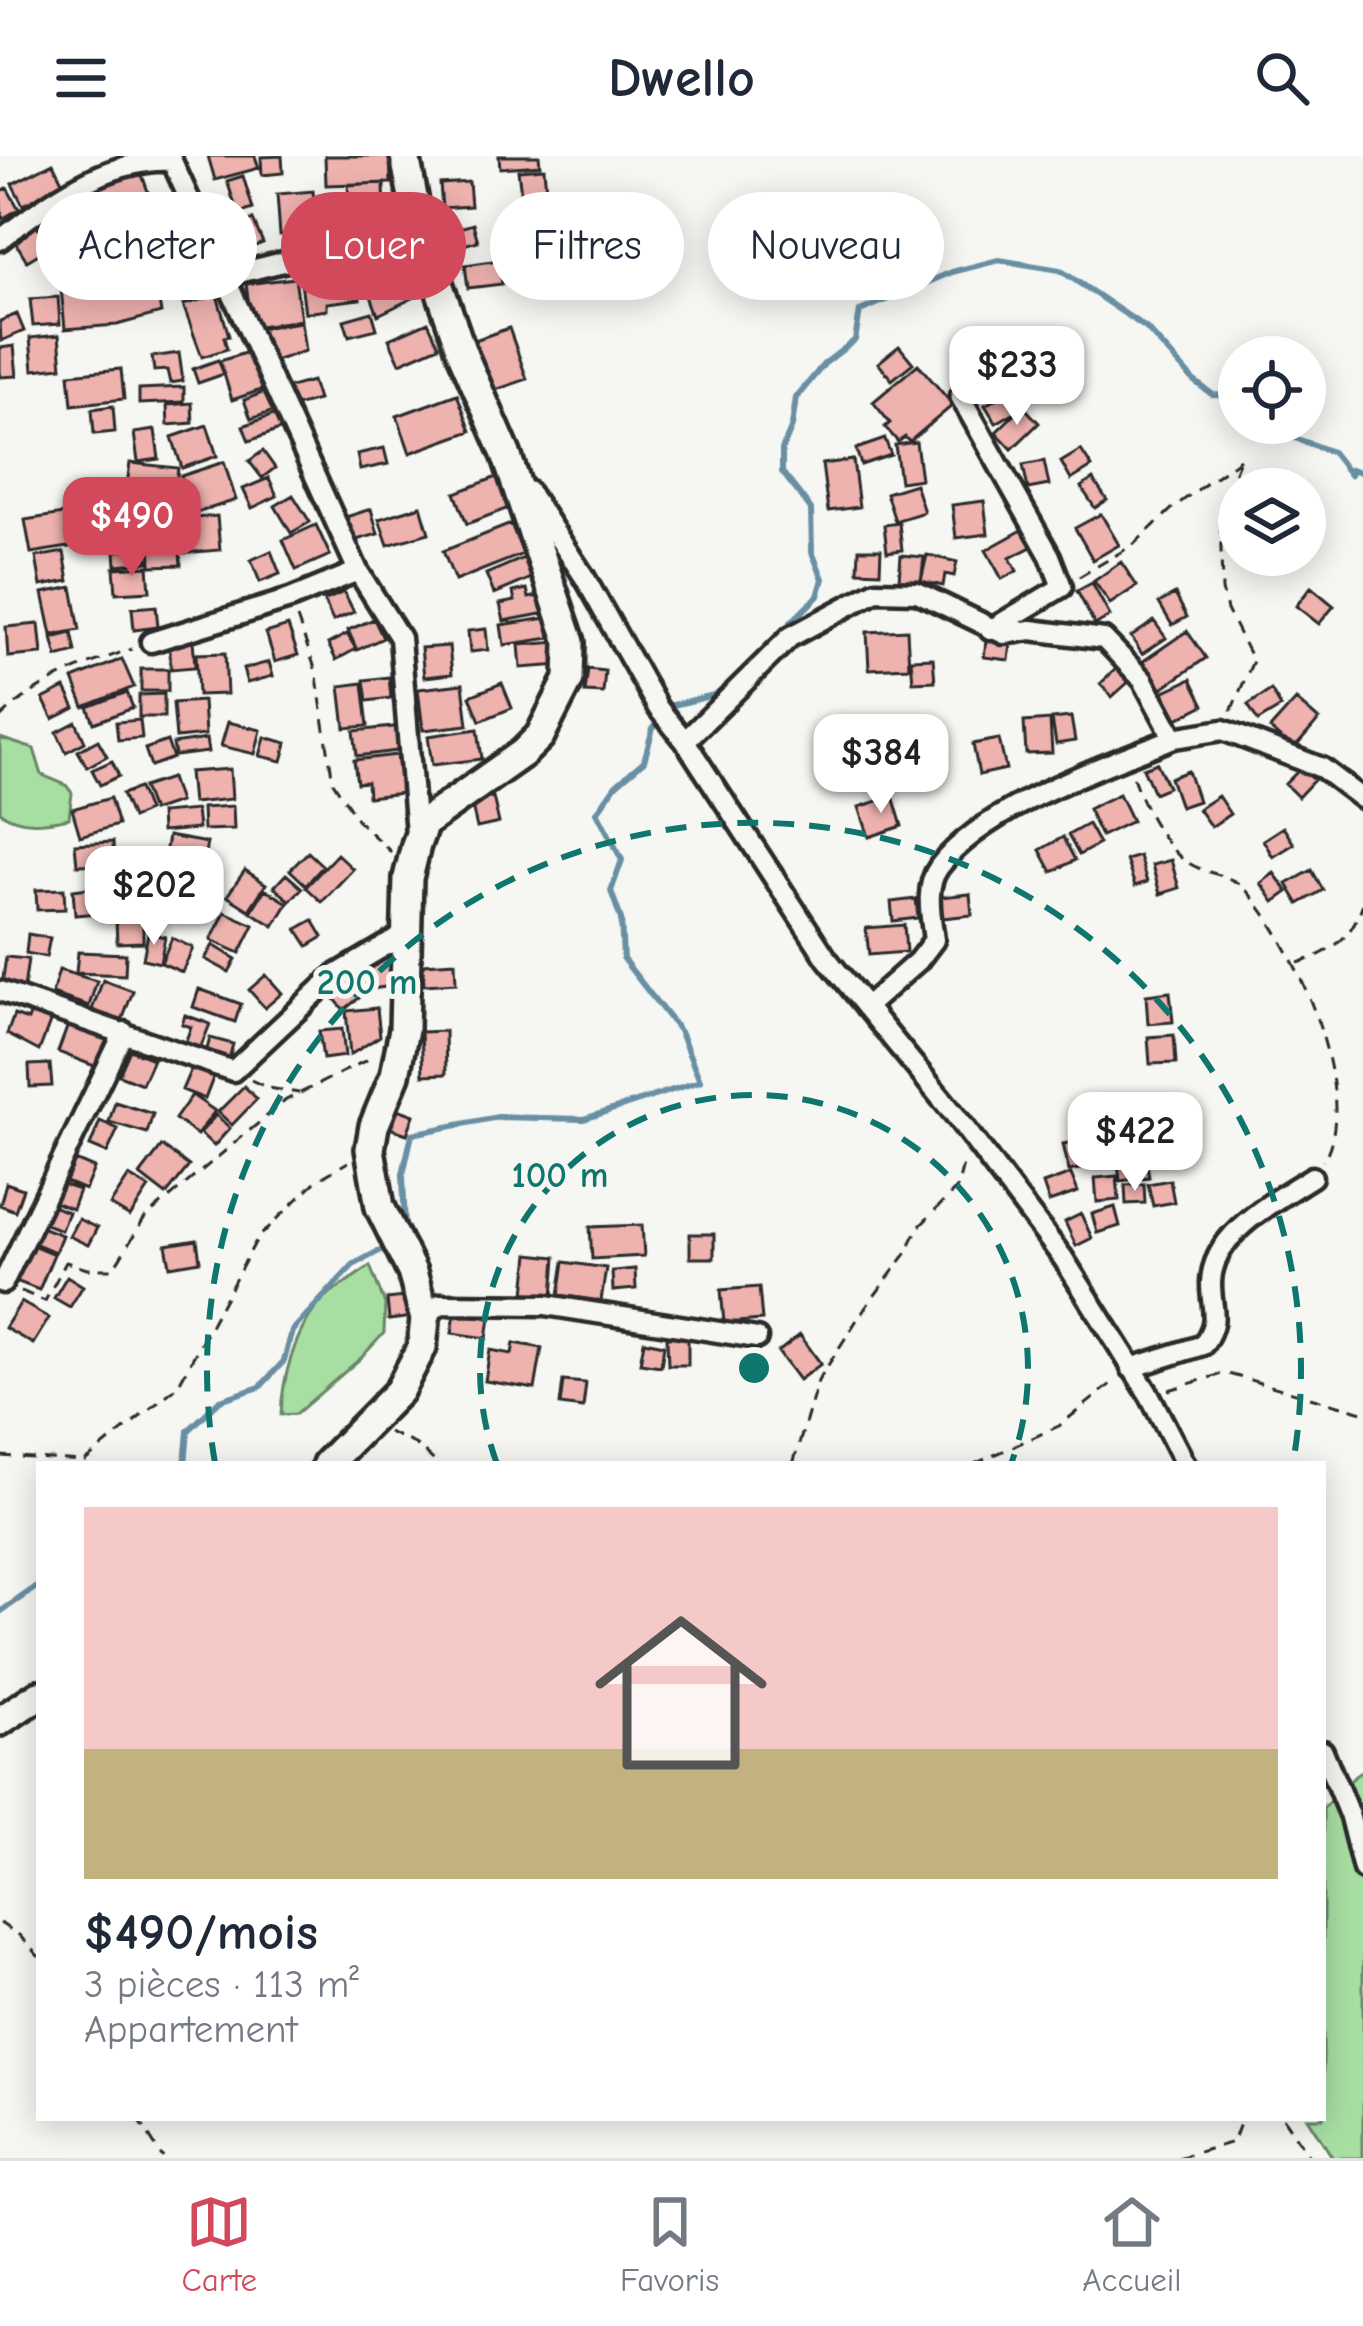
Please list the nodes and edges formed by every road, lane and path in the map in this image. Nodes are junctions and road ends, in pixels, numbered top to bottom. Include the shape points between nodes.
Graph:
1 (405, 156) edge
2 (68, 192) edge
3 (187, 192) edge
4 (412, 192) edge
5 (36, 210) edge
6 (0, 240) edge
7 (237, 300) edge
8 (443, 300) edge
9 (960, 396) dead end
10 (506, 454) junction
11 (358, 572) junction
12 (1062, 587) junction
13 (290, 599) junction
14 (990, 630) junction
15 (151, 642) joint
16 (0, 718) edge
17 (1223, 730) junction
18 (1174, 738) junction
19 (685, 741) junction
20 (1126, 757) junction
21 (1363, 799) edge
22 (413, 858) junction
23 (1363, 903) edge
24 (407, 933) junction
25 (1297, 964) junction
26 (0, 992) edge
27 (866, 1007) junction
28 (124, 1032) junction
29 (401, 1043) junction
30 (233, 1071) junction
31 (300, 1093) junction
32 (970, 1136) junction
33 (370, 1149) junction
34 (1312, 1177) joint
35 (3, 1283) joint
36 (425, 1319) junction
37 (757, 1338) dead end
38 (1131, 1368) junction
39 (1150, 1396) junction
40 (1363, 1412) edge
41 (370, 1424) junction
42 (0, 1456) edge
43 (330, 1461) edge
44 (435, 1461) edge
45 (795, 1461) edge
46 (981, 1461) edge
47 (1183, 1461) edge
48 (36, 1697) edge
49 (0, 1721) edge
50 (1326, 1758) edge
51 (1363, 1869) edge
52 (0, 1923) edge
53 (36, 1954) edge
54 (140, 2121) edge
55 (1241, 2121) edge
56 (1285, 2121) edge
57 (163, 2158) edge
58 (1178, 2158) edge
59 (1310, 2158) edge

1 - 4 street
2 - 3 street via 156,160 172,161
5 - 6 street
7 - 11 street
8 - 10 street
9 - 12 street
10 - 19 street
10 - 22 street via 570,642 569,679 540,736 424,824
11 - 13 street
11 - 22 street via 400,638
12 - 14 street
12 - 17 path via 1132,544 1241,458 1220,509 1222,590 1253,661
13 - 15 street
13 - 22 path via 316,671 333,782 359,822
14 - 18 street via 1104,639 1143,680
14 - 19 street via 917,592 875,591 790,637
15 - 16 path via 68,671
17 - 18 street
17 - 21 street via 1322,768
18 - 20 street
19 - 27 street
20 - 25 path via 1142,806 1184,861 1243,886
20 - 27 street via 1023,803 937,869 929,897 934,940
22 - 24 street
23 - 25 path via 1330,952
24 - 29 street
24 - 30 street via 334,976
25 - 34 path via 1331,1069 1335,1141
26 - 28 street
27 - 32 street
28 - 30 street
28 - 35 street
29 - 31 path
29 - 33 street
30 - 31 path
31 - 35 path via 145,1219 113,1269 66,1262 44,1301
32 - 38 street via 1063,1258
32 - 45 path via 957,1188 918,1228 818,1381
33 - 36 street via 380,1207
33 - 42 path via 316,1181 257,1239 177,1387 85,1461
34 - 38 street via 1234,1228 1211,1278 1217,1324 1203,1346
36 - 37 street via 440,1304 546,1305
36 - 41 street via 413,1366
38 - 39 street
38 - 46 path via 1059,1426
39 - 40 path via 1226,1373
39 - 47 street
41 - 43 street
41 - 44 path
48 - 49 street
50 - 51 street
52 - 53 path
54 - 57 path
55 - 58 path via 1232,2142
56 - 59 path

